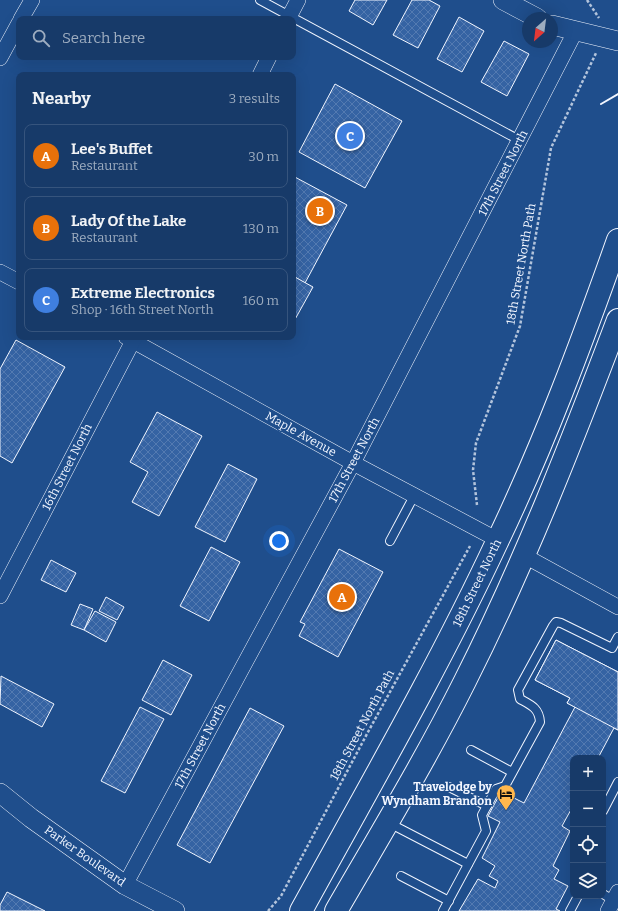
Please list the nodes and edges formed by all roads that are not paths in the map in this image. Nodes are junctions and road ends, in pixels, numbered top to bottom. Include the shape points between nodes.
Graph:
1 (32, 0) edge
2 (260, 0) edge
3 (298, 0) edge
4 (503, 0) edge
5 (526, 12) edge
6 (23, 16) edge
7 (287, 16) edge
8 (290, 16) edge
9 (296, 21) edge
10 (558, 27) edge
11 (16, 29) edge
12 (575, 32) junction
13 (618, 41) edge
14 (0, 58) edge
15 (268, 60) edge
16 (262, 72) edge
17 (519, 140) junction
18 (618, 240) edge
19 (0, 272) edge
20 (16, 280) edge
21 (618, 320) edge
22 (130, 340) edge
23 (135, 340) edge
24 (353, 463) junction
25 (414, 496) junction
26 (498, 540) junction
27 (390, 541) dead end
28 (523, 555) junction
29 (0, 596) edge
30 (618, 607) edge
31 (618, 637) edge
32 (615, 650) edge
33 (471, 750) dead end
34 (512, 772) junction
35 (618, 782) edge
36 (448, 786) dead end
37 (0, 794) edge
38 (487, 806) junction
39 (606, 806) edge
40 (387, 822) junction
41 (468, 864) junction
42 (401, 876) dead end
43 (125, 885) junction
44 (576, 899) edge
45 (449, 900) junction
46 (175, 911) edge
47 (301, 911) edge
48 (336, 911) edge
49 (443, 911) edge
50 (570, 911) edge

1 - 6 street
2 - 7 lane
3 - 8 street
4 - 5 street
9 - 17 lane
10 - 12 street
11 - 14 street
12 - 13 street
12 - 17 street, 17th Street North
15 - 16 street
17 - 24 street, 17th Street North
18 - 26 main road, 18th Street North via 545,430
19 - 20 street
21 - 28 main road
22 - 29 street, 16th Street North
23 - 24 street, Maple Avenue
24 - 25 street, Maple Avenue
24 - 43 street, 17th Street North
25 - 26 street, Maple Avenue
25 - 27 lane
26 - 47 main road, 18th Street North via 419,696
28 - 30 street
28 - 40 main road via 464,682
31 - 32 lane
32 - 34 lane via 556,622 518,690 520,699 540,713 540,722
33 - 34 lane
34 - 38 lane via 504,786 496,790
35 - 39 lane
36 - 38 lane
37 - 43 street, Parker Boulevard
38 - 41 lane via 482,815 486,831
40 - 41 lane
40 - 48 main road
41 - 45 lane
42 - 45 lane
43 - 46 street, Parker Boulevard
44 - 50 lane
45 - 49 lane

